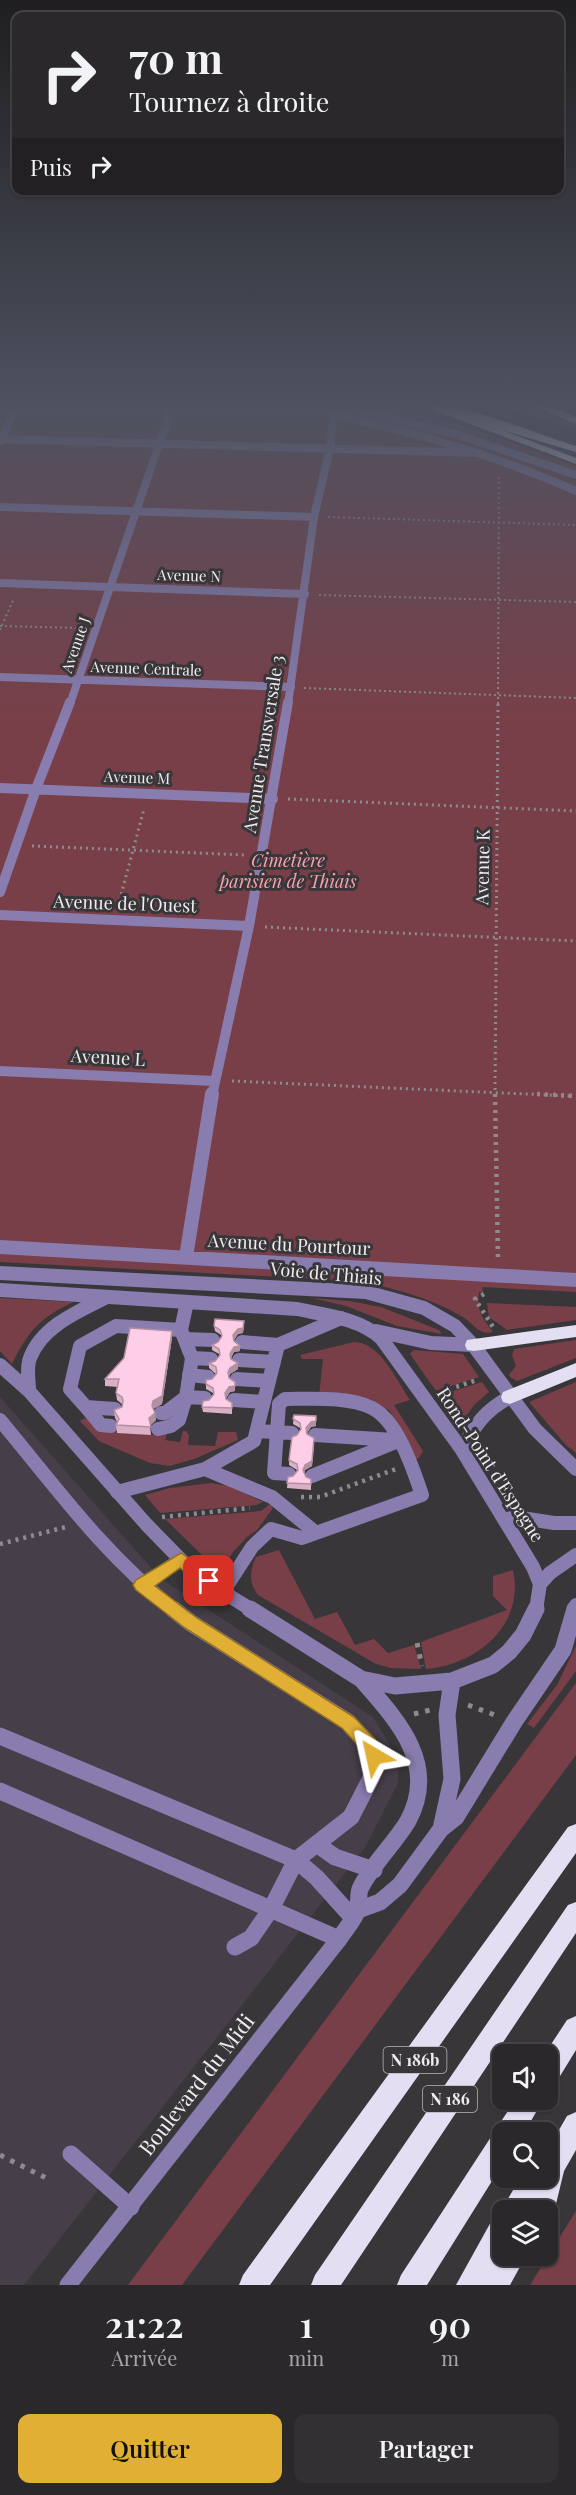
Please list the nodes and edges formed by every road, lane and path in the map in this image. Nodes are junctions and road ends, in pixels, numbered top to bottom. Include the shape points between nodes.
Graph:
1 (123, 511) edge
2 (135, 511) junction
3 (315, 511) edge
4 (500, 511) edge
5 (314, 517) junction
6 (500, 522) junction
7 (576, 525) edge
8 (0, 583) edge
9 (20, 583) junction
10 (111, 586) junction
11 (305, 594) junction
12 (499, 600) junction
13 (576, 603) edge
14 (1, 627) edge
15 (96, 629) junction
16 (0, 677) edge
17 (79, 680) junction
18 (291, 687) junction
19 (498, 695) junction
20 (576, 698) edge
21 (0, 788) edge
22 (36, 789) junction
23 (147, 794) junction
24 (273, 799) junction
25 (498, 808) junction
26 (576, 811) edge
27 (16, 845) junction
28 (133, 850) junction
29 (262, 855) junction
30 (0, 892) edge
31 (0, 915) edge
32 (115, 920) junction
33 (249, 926) junction
34 (496, 938) junction
35 (576, 941) edge
36 (0, 1071) edge
37 (214, 1081) junction
38 (495, 1092) junction
39 (576, 1096) edge
40 (0, 1248) edge
41 (186, 1257) junction
42 (0, 1272) edge
43 (499, 1276) junction
44 (576, 1280) edge
45 (0, 1290) edge
46 (492, 1292) dead end
47 (110, 1296) junction
48 (187, 1302) junction
49 (341, 1318) junction
50 (372, 1330) junction
51 (576, 1331) edge
52 (497, 1332) dead end
53 (183, 1334) junction
54 (213, 1340) dead end
55 (242, 1342) dead end
56 (278, 1345) junction
57 (474, 1345) junction
58 (192, 1358) junction
59 (211, 1359) dead end
60 (239, 1360) dead end
61 (274, 1362) junction
62 (0, 1365) edge
63 (576, 1370) edge
64 (189, 1375) junction
65 (208, 1377) edge
66 (237, 1379) dead end
67 (479, 1380) dead end
68 (269, 1381) junction
69 (29, 1391) junction
70 (435, 1394) dead end
71 (186, 1397) junction
72 (510, 1397) junction
73 (205, 1398) edge
74 (234, 1400) dead end
75 (264, 1402) junction
76 (86, 1407) junction
77 (115, 1409) edge
78 (161, 1413) dead end
79 (0, 1420) edge
80 (111, 1426) dead end
81 (158, 1429) dead end
82 (257, 1431) junction
83 (277, 1432) junction
84 (292, 1433) dead end
85 (315, 1435) dead end
86 (398, 1441) junction
87 (462, 1450) junction
88 (205, 1469) junction
89 (576, 1469) edge
90 (289, 1474) edge
91 (312, 1476) dead end
92 (117, 1492) junction
93 (257, 1508) dead end
94 (503, 1515) junction
95 (161, 1517) dead end
96 (85, 1522) junction
97 (576, 1523) edge
98 (309, 1535) junction
99 (0, 1544) edge
100 (576, 1555) edge
101 (181, 1560) junction
102 (540, 1584) junction
103 (142, 1585) junction
104 (223, 1592) junction
105 (576, 1605) edge
106 (417, 1643) dead end
107 (423, 1669) dead end
108 (361, 1679) junction
109 (452, 1681) junction
110 (423, 1704) dead end
111 (466, 1704) dead end
112 (434, 1709) dead end
113 (423, 1712) junction
114 (404, 1716) dead end
115 (497, 1716) dead end
116 (0, 1736) edge
117 (0, 1791) edge
118 (441, 1829) junction
119 (576, 1834) edge
120 (318, 1845) junction
121 (296, 1860) junction
122 (374, 1870) junction
123 (271, 1909) junction
124 (355, 1914) junction
125 (576, 1914) edge
126 (339, 1939) junction
127 (234, 1947) dead end
128 (576, 2028) edge
129 (558, 2056) edge
130 (576, 2125) edge
131 (558, 2152) edge
132 (71, 2154) dead end
133 (0, 2156) edge
134 (492, 2158) edge
135 (50, 2180) dead end
136 (532, 2188) edge
137 (523, 2200) edge
138 (131, 2207) junction
139 (492, 2247) edge
140 (506, 2266) edge
141 (68, 2285) edge
142 (253, 2285) edge
143 (325, 2285) edge
144 (411, 2285) edge
145 (470, 2285) edge
146 (495, 2285) edge

1 - 2 street
2 - 5 street
2 - 10 street, Avenue J
3 - 5 street, Avenue Transversale 3
4 - 6 path, Avenue K
5 - 6 path
5 - 11 street, Avenue Transversale 3
6 - 7 path
6 - 12 path, Avenue K
8 - 9 street, Avenue N
9 - 10 street, Avenue N
9 - 14 path
10 - 11 street, Avenue N
10 - 15 street, Avenue J
11 - 12 path
11 - 18 street, Avenue Transversale 3
12 - 13 path
12 - 19 path, Avenue K
14 - 15 path
15 - 17 street, Avenue J
16 - 17 street, Avenue Centrale
17 - 18 street, Avenue Centrale
17 - 22 street, Avenue J
18 - 19 path
18 - 24 street, Avenue Transversale 3
19 - 20 path
19 - 25 path, Avenue K
21 - 22 street, Avenue M
22 - 23 street, Avenue M
22 - 27 street, Avenue J
23 - 24 street, Avenue M
23 - 28 path
24 - 25 path
24 - 29 street, Avenue Transversale 3
25 - 26 path
25 - 34 path, Avenue K
27 - 28 path
27 - 30 street, Avenue J
28 - 29 path
28 - 32 path
29 - 33 street, Avenue Transversale 3
31 - 32 street, Avenue de l'Ouest
32 - 33 street, Avenue de l'Ouest
33 - 34 path
33 - 37 street, Avenue Transversale 3
34 - 35 path
34 - 38 path, Avenue K
36 - 37 street, Avenue L
37 - 38 path
37 - 41 street, Avenue Transversale 3
38 - 39 path
38 - 43 path, Avenue K
40 - 41 street, Avenue du Pourtour
41 - 43 street, Avenue du Pourtour
42 - 57 street, Voie de Thiais via 366,1292 427,1310 455,1325
43 - 44 street, Avenue du Pourtour
45 - 47 street, Rond-Point d'Espagne
46 - 52 path via 476,1299
47 - 48 street, Rond-Point d'Espagne
47 - 69 street via 66,1319 42,1338 30,1359
48 - 49 street, Rond-Point d'Espagne via 297,1309
48 - 53 street
49 - 50 street, Rond-Point d'Espagne
49 - 56 street
50 - 57 street via 431,1343
50 - 87 street, Rond-Point d'Espagne
51 - 57 highway
53 - 54 street
53 - 58 street
53 - 76 street via 116,1326 80,1346 70,1389
55 - 56 street
56 - 61 street
57 - 72 street, Voie de Thiais
58 - 59 street
58 - 64 street
60 - 61 street
61 - 68 street
62 - 69 street
63 - 72 highway
64 - 65 street
64 - 71 street
66 - 68 street
67 - 70 path
68 - 75 street
69 - 92 street
71 - 73 street
71 - 78 street
71 - 81 street via 179,1420
72 - 87 street via 486,1410
72 - 89 street, Voie de Thiais via 549,1448
74 - 75 street
75 - 82 street
76 - 77 street
76 - 80 street via 101,1425
79 - 96 street
82 - 83 street
82 - 88 street via 251,1443
83 - 84 street
83 - 86 street via 279,1404 293,1399 372,1408 382,1414
83 - 90 street via 274,1473
85 - 86 street
86 - 91 street
86 - 98 street via 422,1495
87 - 94 street, Rond-Point d'Espagne
88 - 92 street
88 - 98 street via 272,1497
92 - 101 street
93 - 95 path
94 - 97 street
94 - 102 street, Rond-Point d'Espagne
96 - 99 path
96 - 103 street
98 - 104 street via 271,1529 252,1547
100 - 102 street
101 - 103 street
101 - 104 street
102 - 109 street via 536,1610 509,1652 493,1665
103 - 120 street via 191,1623 348,1722 368,1744 375,1763 371,1778 351,1817
104 - 108 street
105 - 118 street via 570,1632 552,1669 514,1722 456,1817
106 - 107 path
108 - 109 street via 395,1686
108 - 122 street via 395,1718 416,1757 420,1779 408,1820
109 - 118 street via 447,1715 452,1779
110 - 113 path
111 - 115 path
112 - 113 path
113 - 114 path
116 - 121 street
117 - 123 street
118 - 124 street via 400,1885 380,1902
119 - 142 highway, N 186b
120 - 121 street
120 - 122 street via 335,1857
121 - 123 street
121 - 124 street
122 - 124 street via 360,1890
123 - 126 street
123 - 127 street via 251,1938
124 - 126 street, Boulevard du Midi
125 - 143 highway, N 186
126 - 138 street, Boulevard du Midi
128 - 129 highway
130 - 131 highway
132 - 138 street
133 - 135 path
134 - 144 highway
136 - 137 highway
138 - 141 street, Boulevard du Midi
139 - 145 highway
140 - 146 highway

